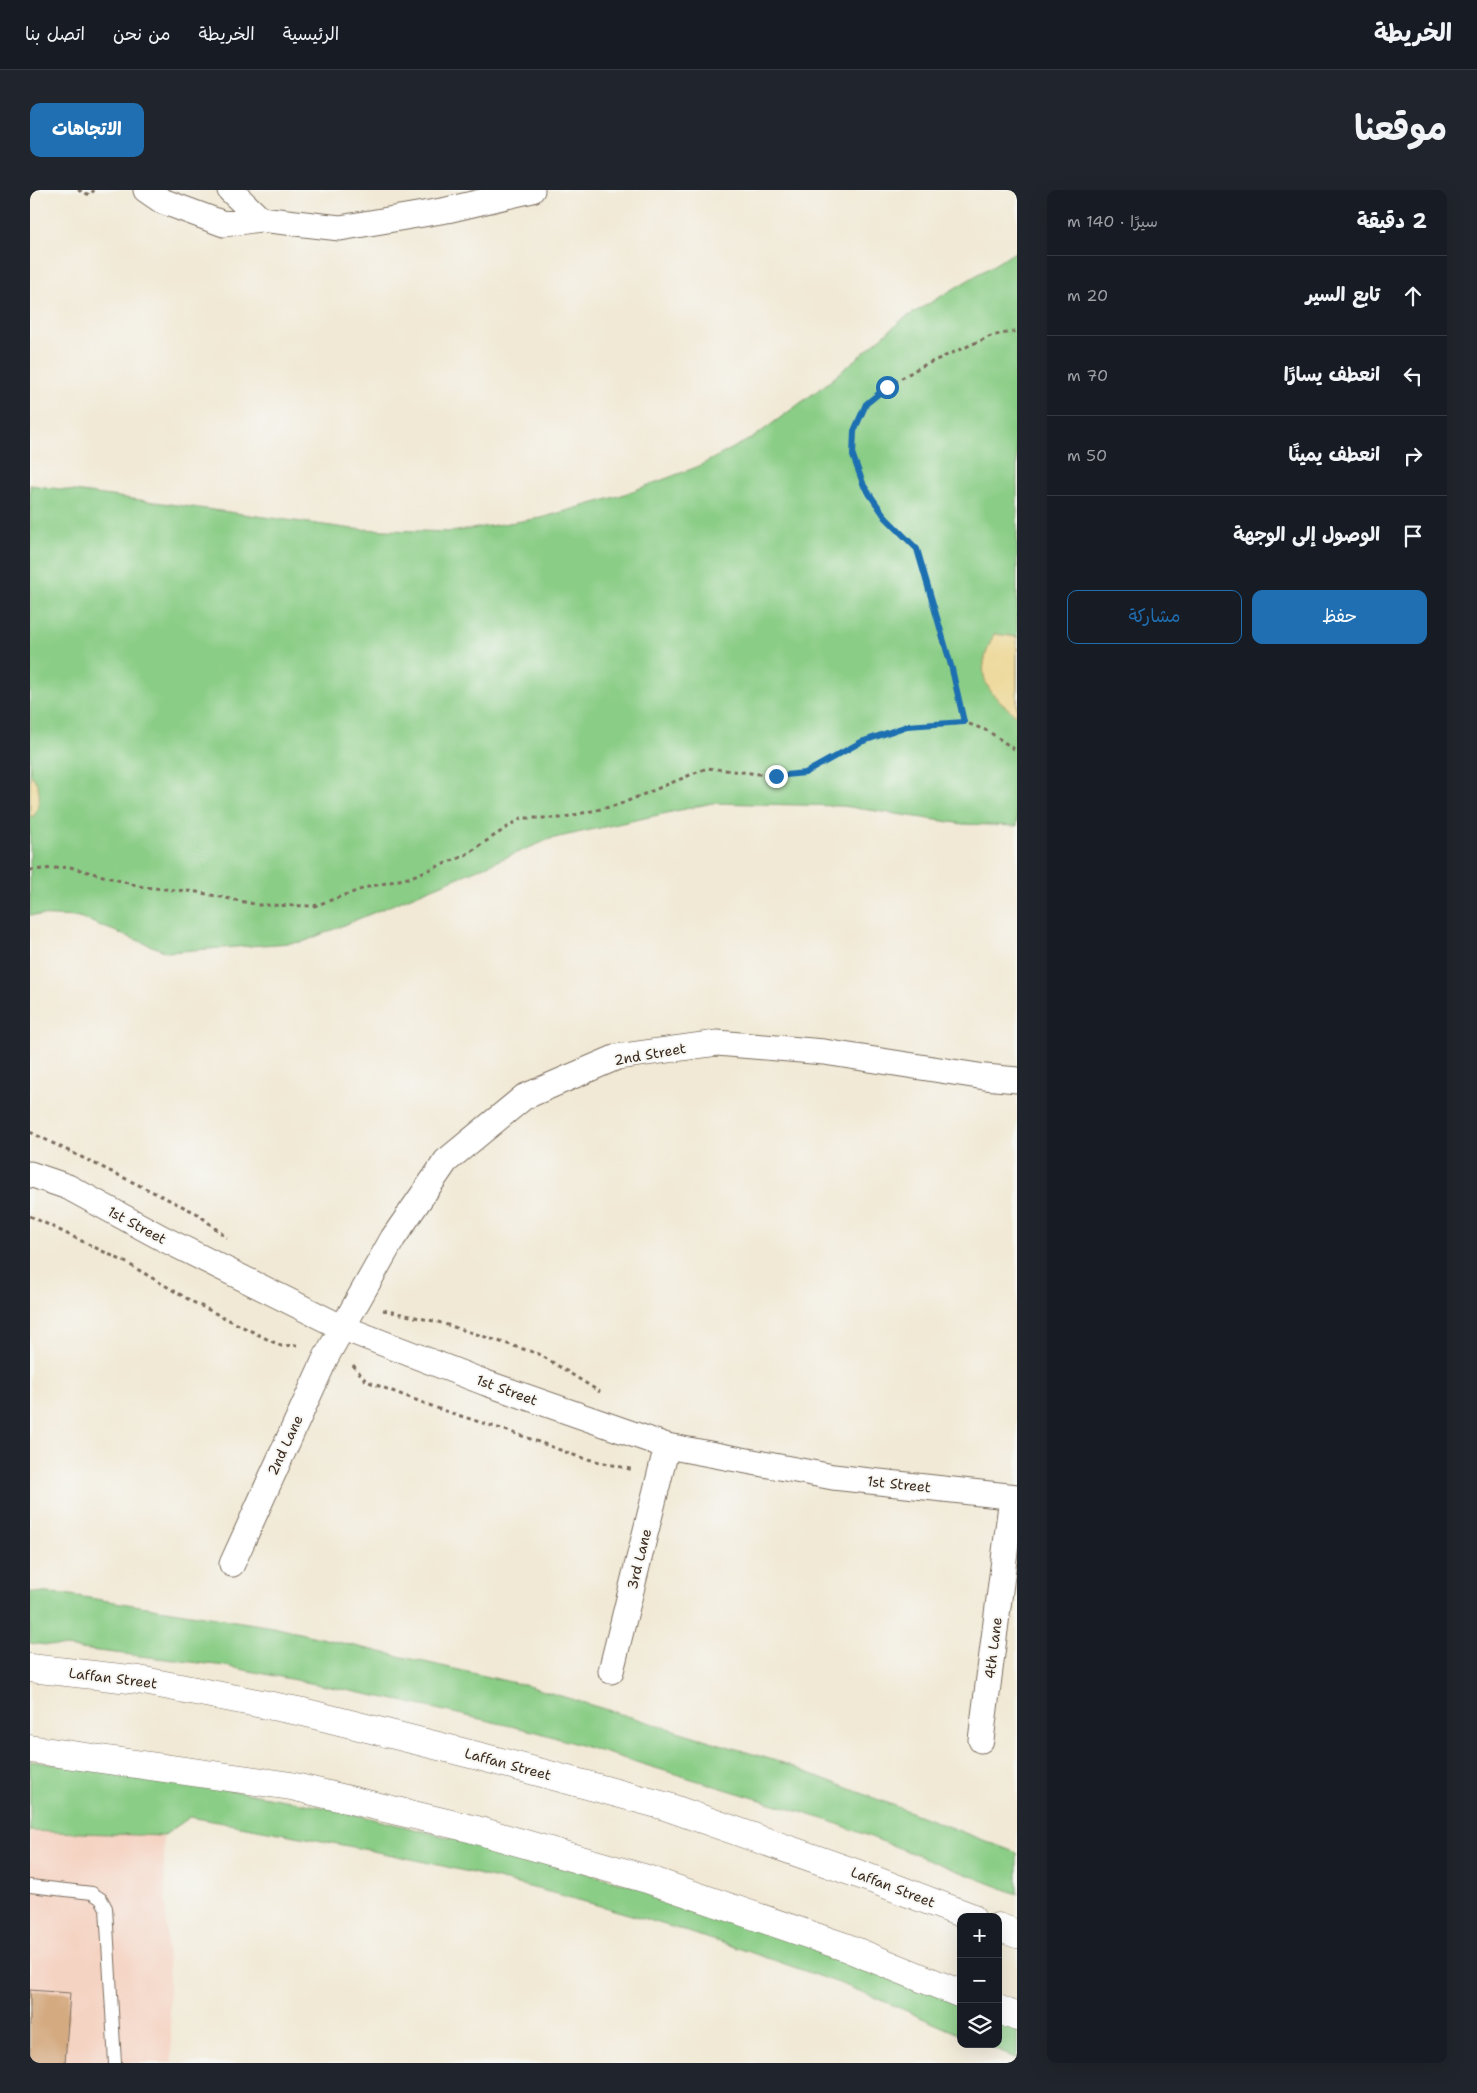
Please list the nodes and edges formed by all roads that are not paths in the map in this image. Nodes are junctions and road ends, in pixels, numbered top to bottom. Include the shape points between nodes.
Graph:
1 (146, 190) edge
2 (230, 190) edge
3 (532, 190) edge
4 (260, 219) junction
5 (1017, 1080) edge
6 (30, 1174) edge
7 (341, 1327) junction
8 (667, 1446) junction
9 (1014, 1497) edge
10 (232, 1564) dead end
11 (35, 1670) edge
12 (610, 1671) dead end
13 (981, 1740) dead end
14 (30, 1749) edge
15 (30, 1886) edge
16 (961, 1913) edge
17 (1002, 1928) edge
18 (1017, 1934) edge
19 (957, 1992) edge
20 (1002, 2011) edge
21 (1017, 2017) edge
22 (115, 2063) edge

1 - 4 street via 162,201 224,224
2 - 4 street
3 - 4 street via 447,210 340,228
5 - 7 street, 2nd Street via 824,1052 717,1043 617,1057 524,1097 446,1161 393,1238
6 - 7 street, 1st Street via 68,1187
7 - 8 street, 1st Street via 486,1383
7 - 10 street, 2nd Lane
8 - 9 street, 1st Street via 833,1477
8 - 12 street, 3rd Lane
9 - 13 street, 4th Lane
11 - 16 street, Laffan Street via 139,1680 303,1712 491,1760 665,1806
14 - 19 street via 291,1786 473,1828 656,1883 845,1947
15 - 22 lane via 92,1893 106,1908
17 - 18 street
20 - 21 street

